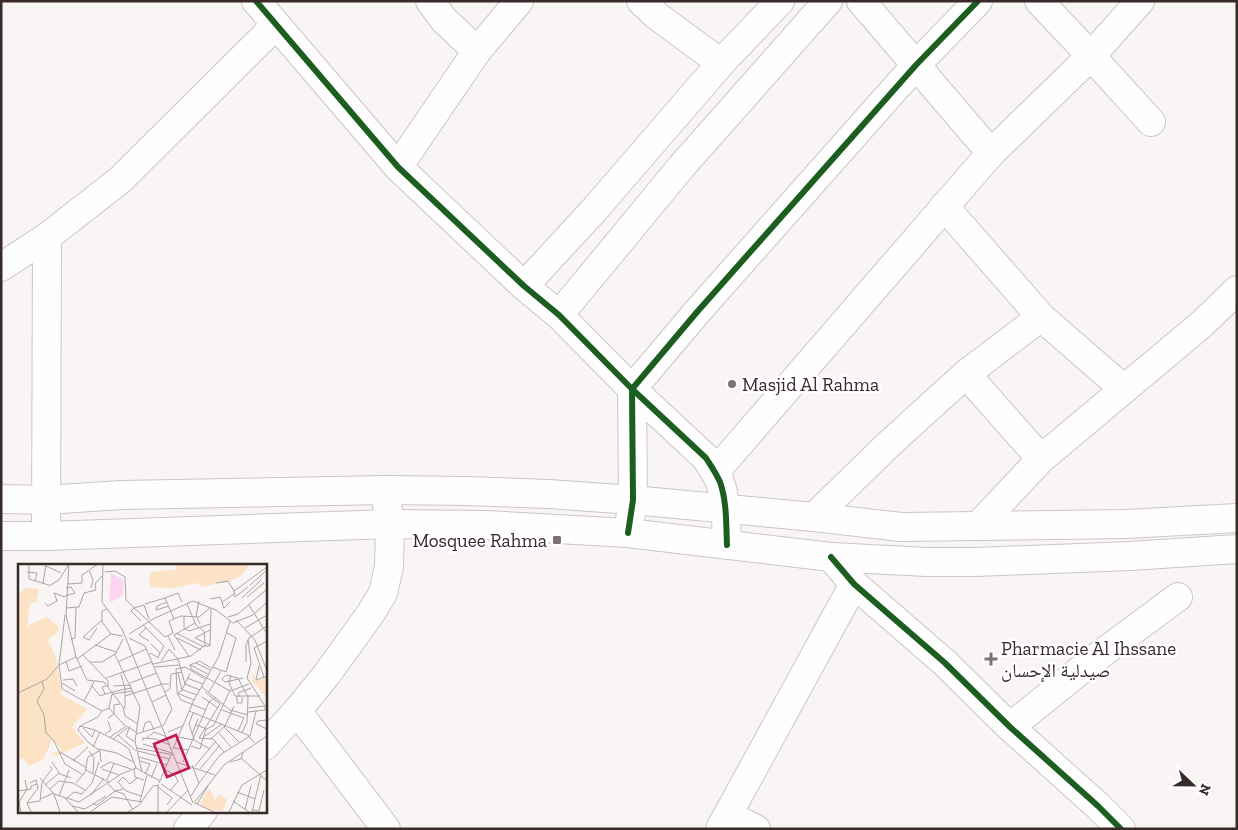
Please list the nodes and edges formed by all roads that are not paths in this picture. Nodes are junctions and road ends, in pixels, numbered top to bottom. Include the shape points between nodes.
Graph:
1 (256, 1) edge
2 (430, 1) edge
3 (519, 1) edge
4 (780, 1) edge
5 (828, 1) edge
6 (861, 1) edge
7 (978, 1) edge
8 (1039, 1) edge
9 (1140, 1) edge
10 (656, 6) edge
11 (276, 25) junction
12 (477, 50) junction
13 (1091, 56) junction
14 (721, 63) junction
15 (916, 65) junction
16 (1151, 122) dead end
17 (991, 152) junction
18 (398, 167) junction
19 (944, 206) junction
20 (47, 237) junction
21 (1, 267) edge
22 (524, 286) junction
23 (1237, 290) edge
24 (559, 315) junction
25 (1041, 317) junction
26 (966, 374) junction
27 (632, 389) junction
28 (1124, 390) junction
29 (1041, 459) junction
30 (715, 472) junction
31 (385, 490) junction
32 (1, 499) edge
33 (46, 500) junction
34 (633, 500) junction
35 (726, 509) junction
36 (814, 517) junction
37 (1237, 518) edge
38 (390, 524) junction
39 (979, 525) junction
40 (628, 533) junction
41 (1, 536) edge
42 (46, 536) junction
43 (727, 545) junction
44 (1237, 549) edge
45 (831, 558) junction
46 (854, 584) junction
47 (1178, 597) dead end
48 (298, 711) junction
49 (1010, 727) junction
50 (266, 745) edge
51 (203, 812) edge
52 (724, 822) edge
53 (188, 829) edge
54 (386, 829) edge
55 (756, 829) edge
56 (1121, 829) edge

1 - 11 street
2 - 12 street via 444,20
3 - 12 street
4 - 14 street
5 - 24 street via 682,166
6 - 15 street
7 - 15 street
8 - 13 street
9 - 13 street
10 - 14 street
11 - 18 street
11 - 20 street via 120,180
12 - 18 street
13 - 16 street
13 - 17 street
14 - 22 street
15 - 17 street
15 - 27 street via 696,312
17 - 19 street
18 - 22 street
19 - 25 street
19 - 30 street
20 - 21 street
20 - 33 street
22 - 24 street
23 - 28 street
24 - 27 street
25 - 26 street
25 - 28 street
26 - 29 street
26 - 36 street
27 - 30 street via 706,458
27 - 34 street
28 - 29 street
29 - 39 street
30 - 35 street
31 - 33 street via 121,495
31 - 34 street via 511,492
31 - 38 street
32 - 33 street
33 - 42 street
34 - 35 street
34 - 40 street
35 - 36 street
35 - 43 street
36 - 39 street via 900,527
37 - 39 street via 1126,524
38 - 40 street via 486,525
38 - 42 street
38 - 48 street via 389,567 383,593 372,613
40 - 43 street
41 - 42 street
43 - 45 street
44 - 45 street via 975,562
45 - 46 street
46 - 49 street via 945,664
46 - 52 street
47 - 49 street via 1092,660
48 - 50 street
48 - 54 street
49 - 56 street
51 - 53 street
52 - 55 street

